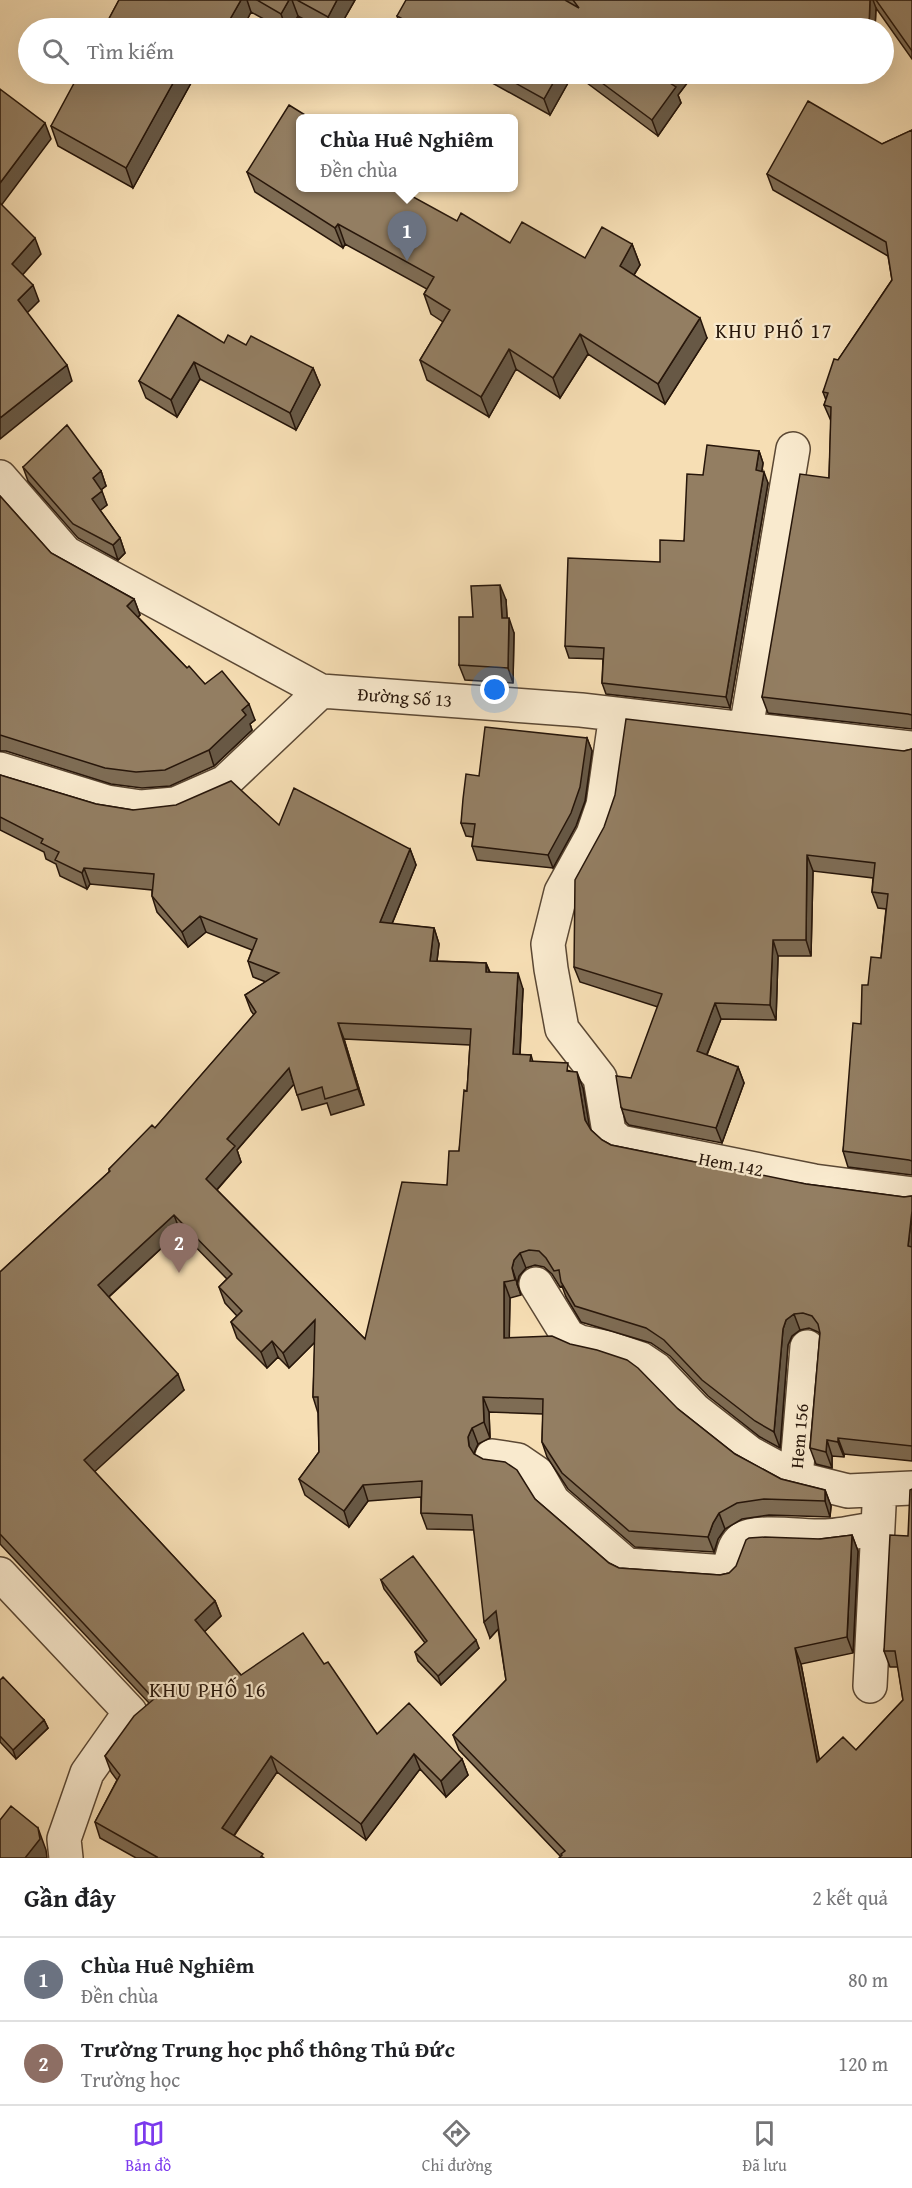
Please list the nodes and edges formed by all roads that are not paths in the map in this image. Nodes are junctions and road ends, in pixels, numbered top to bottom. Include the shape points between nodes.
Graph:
1 (793, 449) dead end
2 (0, 477) edge
3 (321, 691) junction
4 (616, 714) junction
5 (746, 729) junction
6 (912, 748) edge
7 (0, 769) edge
8 (912, 1194) edge
9 (536, 1284) dead end
10 (807, 1347) dead end
11 (492, 1456) dead end
12 (796, 1478) junction
13 (896, 1489) edge
14 (878, 1528) junction
15 (0, 1574) edge
16 (870, 1686) dead end
17 (66, 1858) edge

1 - 5 street
2 - 3 street, Đường Số 13 via 66,553
3 - 4 street, Đường Số 13
3 - 7 street via 225,782 175,804 141,807 107,802
4 - 5 street, Đường Số 13
4 - 8 street, Hem 142 via 603,805 593,834 561,892 548,944 562,1029 600,1078 609,1132 620,1142 814,1181
5 - 6 street, Đường Số 13
9 - 12 street via 567,1336 648,1364 695,1410 750,1453
10 - 12 street, Hem 156
11 - 14 street via 518,1460 537,1473 553,1501 627,1565 726,1572 736,1546 755,1534 827,1536
12 - 13 street, Hem 156 via 848,1491
13 - 14 street
14 - 16 street
15 - 17 street via 130,1712 87,1773 64,1839

